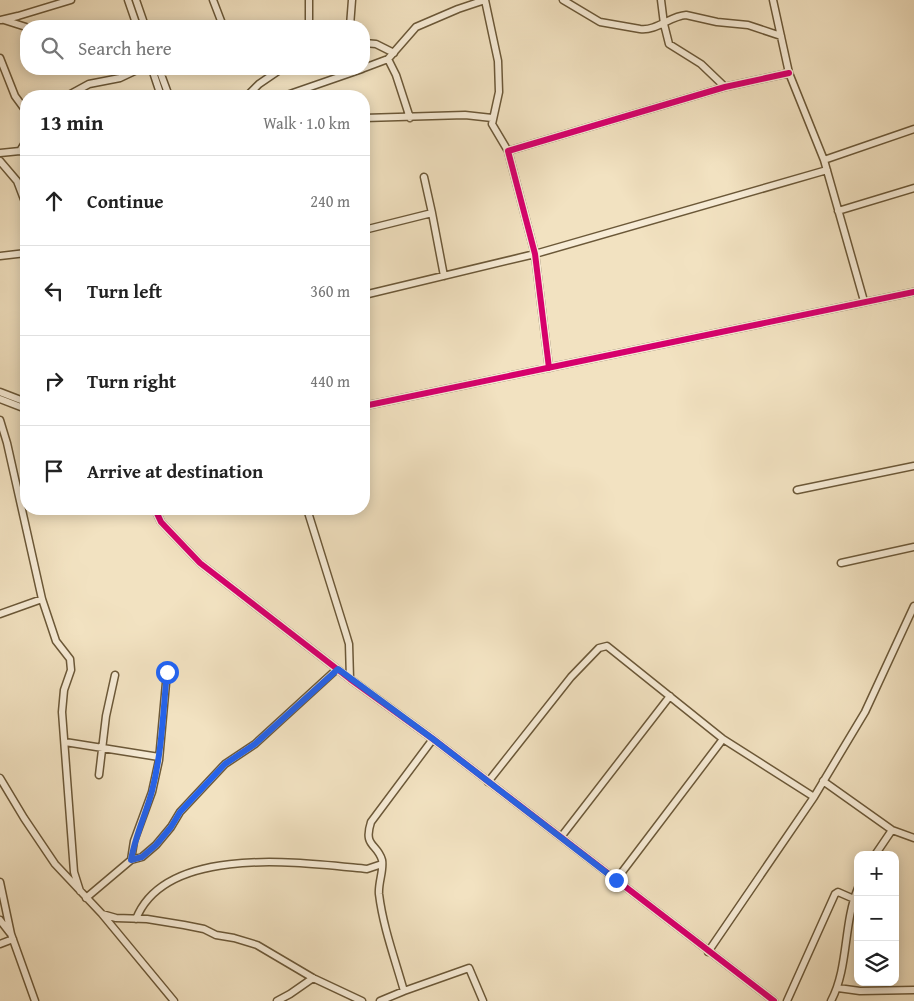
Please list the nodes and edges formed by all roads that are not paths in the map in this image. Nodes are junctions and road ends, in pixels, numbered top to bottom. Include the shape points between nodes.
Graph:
1 (72, 0) edge
2 (128, 0) edge
3 (136, 0) edge
4 (213, 0) edge
5 (309, 0) edge
6 (352, 0) edge
7 (485, 0) edge
8 (563, 0) edge
9 (661, 0) edge
10 (773, 0) edge
11 (0, 20) edge
12 (135, 20) edge
13 (142, 20) edge
14 (221, 20) edge
15 (309, 20) edge
16 (350, 20) edge
17 (664, 24) junction
18 (20, 25) edge
19 (781, 36) junction
20 (370, 44) edge
21 (394, 52) junction
22 (0, 58) edge
23 (388, 59) junction
24 (370, 65) edge
25 (789, 73) junction
26 (126, 75) edge
27 (154, 75) edge
28 (162, 75) edge
29 (272, 75) edge
30 (343, 75) edge
31 (725, 87) junction
32 (78, 90) edge
33 (159, 90) edge
34 (167, 90) edge
35 (253, 90) edge
36 (301, 90) edge
37 (20, 103) edge
38 (370, 118) edge
39 (410, 118) junction
40 (492, 118) junction
41 (914, 129) edge
42 (508, 151) junction
43 (20, 152) edge
44 (0, 153) edge
45 (824, 160) junction
46 (0, 161) edge
47 (827, 170) junction
48 (424, 178) dead end
49 (914, 188) edge
50 (20, 189) edge
51 (838, 211) junction
52 (432, 214) junction
53 (370, 229) edge
54 (20, 254) edge
55 (536, 254) junction
56 (0, 256) edge
57 (444, 276) junction
58 (914, 292) edge
59 (370, 294) edge
60 (864, 301) junction
61 (549, 368) junction
62 (0, 392) edge
63 (0, 400) edge
64 (20, 400) edge
65 (370, 405) edge
66 (20, 407) edge
67 (0, 420) edge
68 (914, 466) edge
69 (797, 490) dead end
70 (20, 501) edge
71 (23, 515) edge
72 (158, 515) edge
73 (305, 515) edge
74 (309, 515) edge
75 (914, 547) edge
76 (841, 563) dead end
77 (42, 599) junction
78 (914, 606) edge
79 (0, 614) edge
80 (338, 669) junction
81 (167, 672) dead end
82 (344, 674) junction
83 (115, 675) dead end
84 (350, 679) junction
85 (670, 696) junction
86 (724, 738) junction
87 (433, 739) junction
88 (64, 742) junction
89 (102, 747) junction
90 (159, 757) junction
91 (98, 775) dead end
92 (0, 778) edge
93 (824, 781) junction
94 (488, 782) junction
95 (814, 797) junction
96 (892, 830) junction
97 (560, 837) junction
98 (914, 838) edge
99 (878, 851) edge
100 (131, 860) junction
101 (382, 864) junction
102 (616, 880) junction
103 (0, 882) edge
104 (80, 891) junction
105 (86, 898) junction
106 (854, 898) joint
107 (102, 914) junction
108 (136, 919) junction
109 (0, 920) edge
110 (12, 936) junction
111 (0, 944) edge
112 (708, 952) junction
113 (313, 978) junction
114 (838, 988) junction
115 (914, 990) edge
116 (404, 991) junction
117 (770, 1000) edge
118 (35, 1001) edge
119 (174, 1001) edge
120 (277, 1001) edge
121 (362, 1001) edge
122 (380, 1001) edge
123 (483, 1001) edge
124 (787, 1001) edge
125 (831, 1001) edge

1 - 11 street
2 - 12 street
3 - 13 street
4 - 14 street
5 - 15 street
6 - 16 street
7 - 21 street via 416,27
7 - 40 street via 498,61 500,92
8 - 17 street via 600,22 646,30
9 - 17 street
10 - 19 street
11 - 18 street
17 - 19 street via 686,15 748,25
17 - 31 street via 669,44 701,64
19 - 25 street
20 - 21 street
21 - 23 street
22 - 37 street
23 - 24 street
23 - 39 street
25 - 31 street
25 - 45 street
26 - 32 street
27 - 33 street
28 - 34 street
29 - 35 street
30 - 36 street
31 - 42 street
38 - 39 street
39 - 40 street via 465,115
40 - 42 street via 492,124
41 - 45 street
42 - 55 street
43 - 44 street
45 - 47 street
46 - 50 street
47 - 51 street
47 - 55 street
48 - 52 street
49 - 51 street
51 - 60 street
52 - 53 street
52 - 57 street
54 - 56 street
55 - 57 street
55 - 61 street
57 - 59 street
58 - 60 street
60 - 61 street
61 - 65 street
62 - 64 street
63 - 66 street
67 - 70 street
68 - 69 street
71 - 77 street
72 - 80 street via 161,522 200,563
73 - 82 street via 338,616 345,645
74 - 84 street via 346,634
75 - 76 street
77 - 79 street
77 - 88 street via 56,641 70,659 72,670 64,690
78 - 93 street via 865,712
80 - 82 street
80 - 100 street via 255,744 225,764 180,812 156,845 142,857
81 - 90 street
82 - 84 street
83 - 89 street
84 - 87 street
85 - 86 street
85 - 94 street via 607,646 602,646 571,677
85 - 97 street
86 - 95 street
86 - 102 street
87 - 94 street
87 - 101 street via 371,822 369,838
88 - 89 street
88 - 104 street via 74,872
89 - 90 street
89 - 91 street
90 - 100 street
92 - 104 street via 55,864
93 - 95 street
93 - 96 street
94 - 97 street
95 - 112 street
96 - 98 street
96 - 99 street
97 - 102 street
100 - 105 street
101 - 108 street via 367,869 257,861 200,869 161,888 143,906
101 - 116 street via 379,895
102 - 112 street
103 - 110 street
104 - 105 street
105 - 107 street
106 - 114 street
106 - 124 street via 838,892 835,894
107 - 108 street
107 - 119 street
108 - 113 street via 184,924 257,945
109 - 110 street
110 - 111 street
110 - 118 street
112 - 117 street
113 - 120 street
113 - 121 street
114 - 115 street
114 - 125 street
116 - 122 street
116 - 123 street via 469,968

